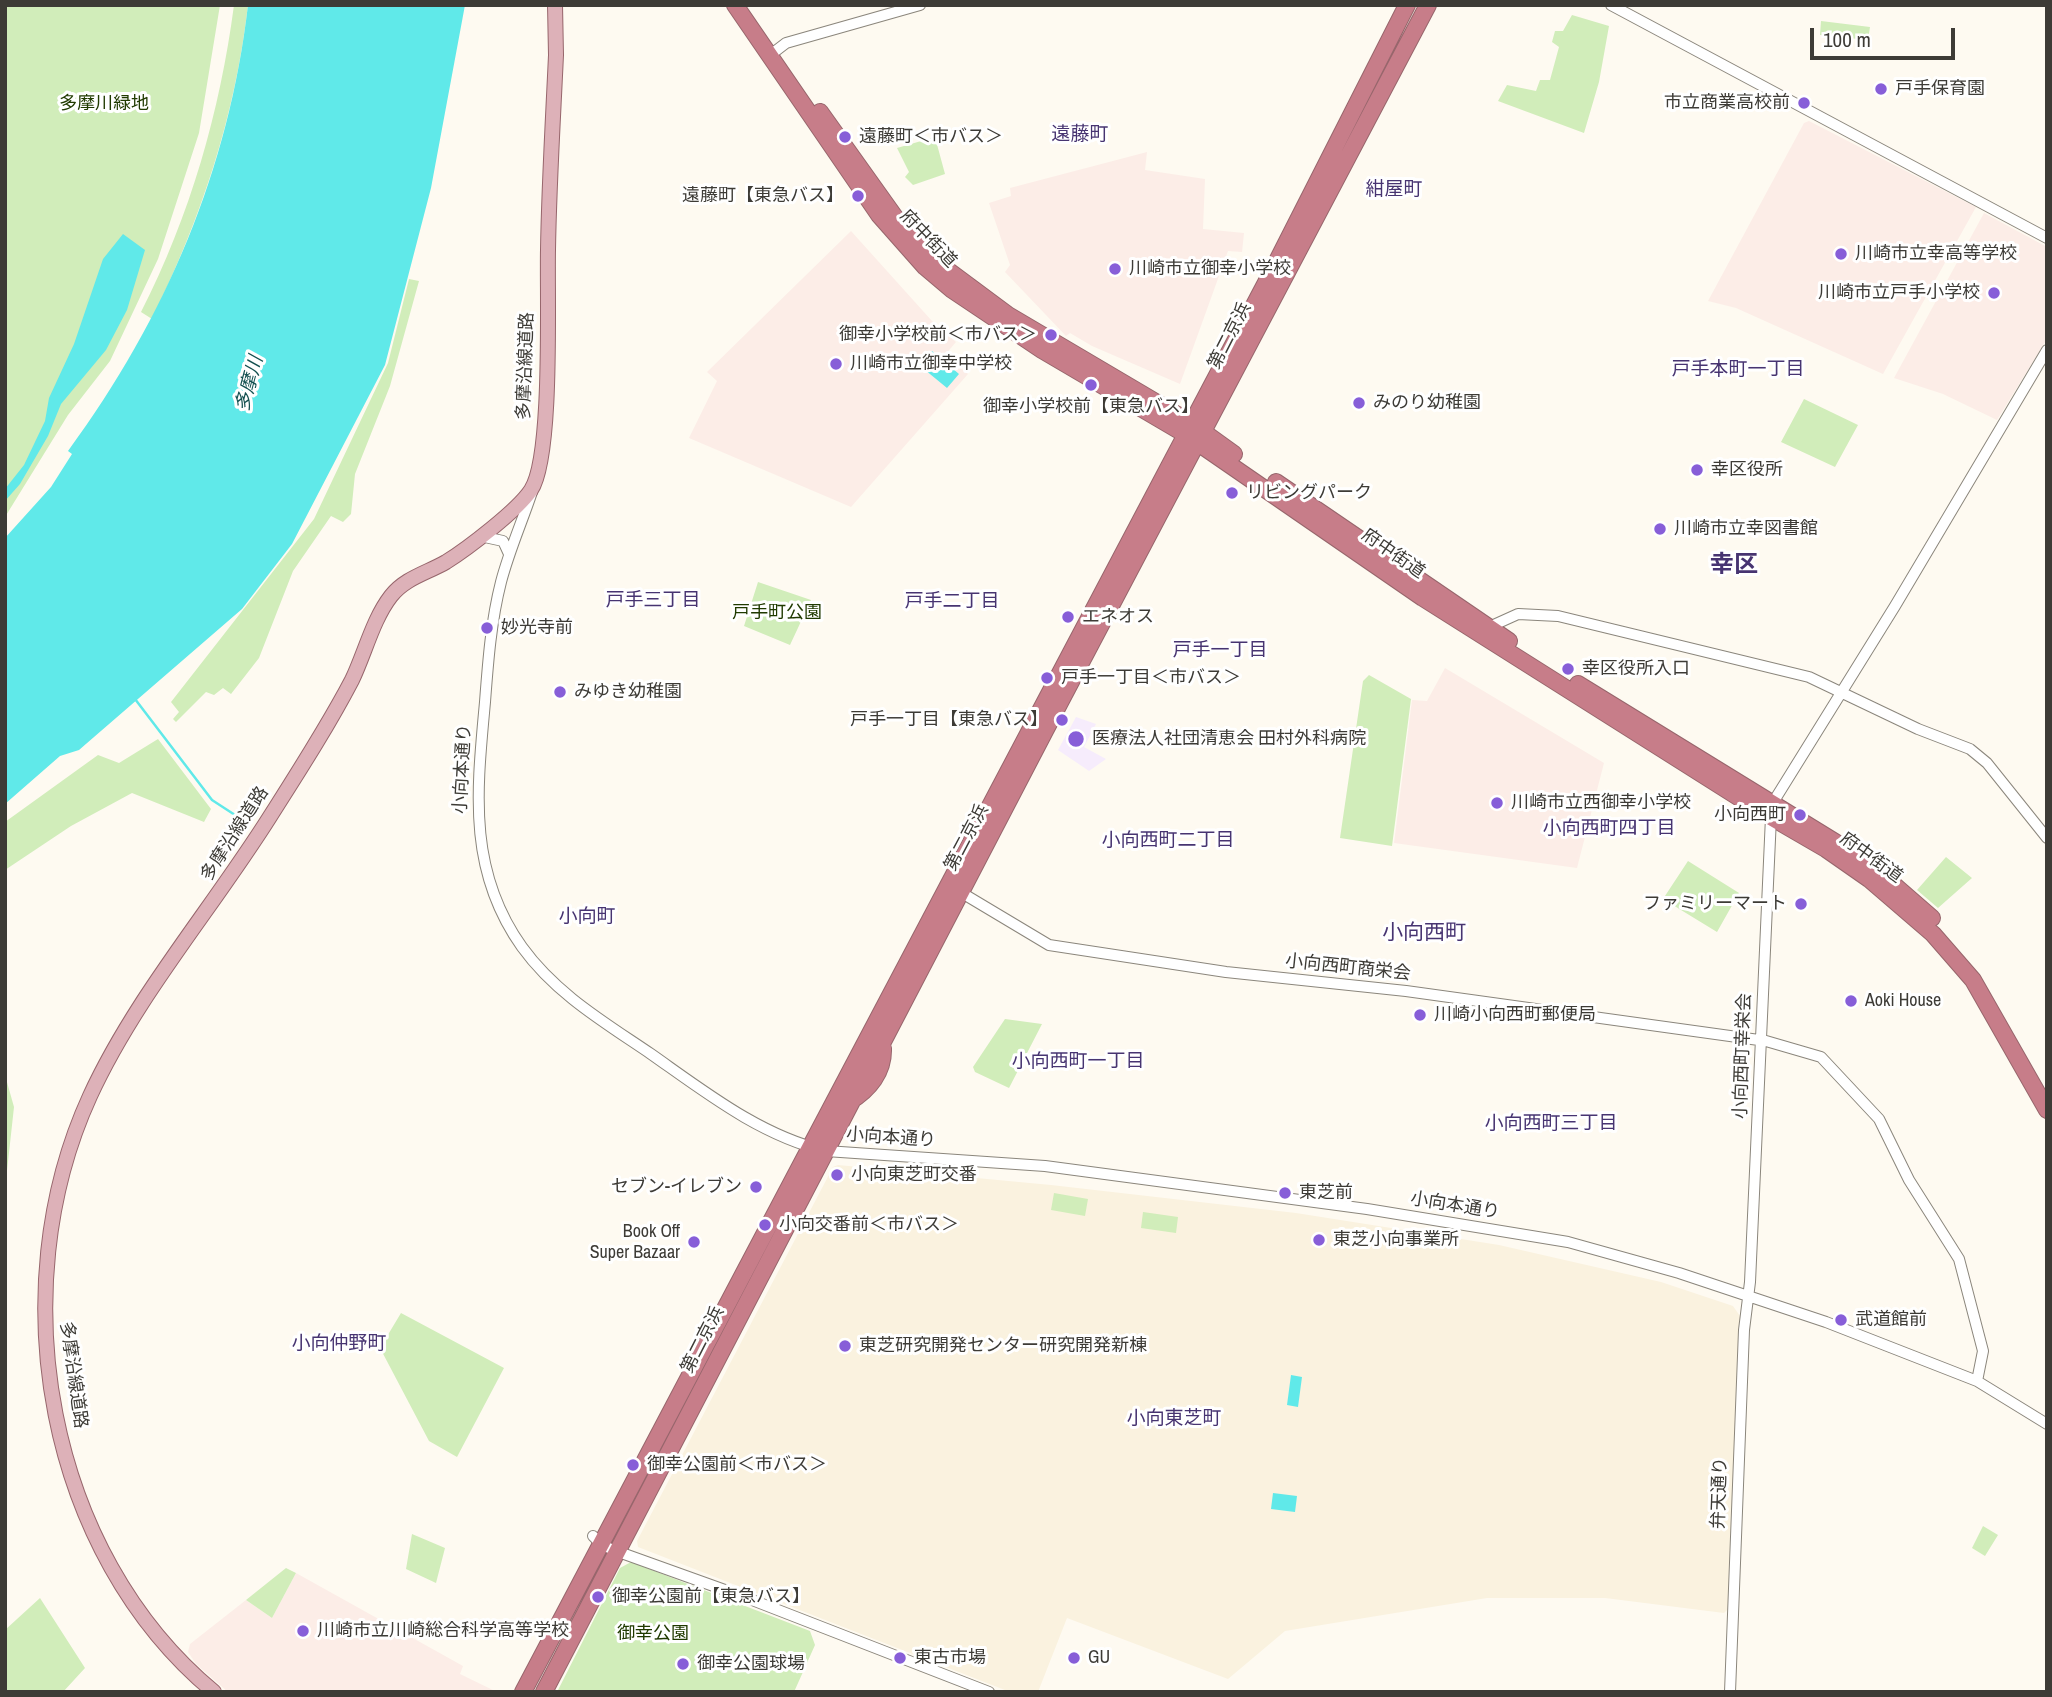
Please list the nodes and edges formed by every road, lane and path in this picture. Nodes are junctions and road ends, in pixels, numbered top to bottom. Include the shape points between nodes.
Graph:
1 (555, 5) edge
2 (735, 5) edge
3 (745, 5) edge
4 (920, 5) edge
5 (1407, 5) edge
6 (1428, 5) edge
7 (1611, 5) edge
8 (773, 54) junction
9 (2047, 237) edge
10 (2047, 350) edge
11 (1194, 433) junction
12 (533, 488) junction
13 (480, 536) junction
14 (509, 555) junction
15 (1483, 630) junction
16 (1842, 693) junction
17 (1773, 810) junction
18 (2047, 838) edge
19 (955, 889) junction
20 (1760, 1040) junction
21 (2047, 1088) edge
22 (2047, 1110) edge
23 (818, 1149) junction
24 (1748, 1296) junction
25 (1977, 1381) junction
26 (2047, 1424) edge
27 (611, 1545) junction
28 (214, 1692) edge
29 (523, 1692) edge
30 (544, 1692) edge
31 (989, 1692) edge
32 (1730, 1692) edge

1 - 12 main road, 多摩沿線道路 via 546,390
2 - 8 highway, 府中街道
3 - 8 highway, 府中街道
4 - 8 street via 786,43
5 - 11 highway, 第二京浜
6 - 11 highway, 第二京浜 via 1265,309 1261,335
7 - 9 street
8 - 11 highway, 府中街道 via 873,207 925,267 1012,331
10 - 16 street
11 - 15 highway, 府中街道
11 - 19 highway, 第二京浜
11 - 19 highway, 第二京浜 via 1136,529 1118,545 1104,570 1103,589
12 - 13 main road, 多摩沿線道路
12 - 14 street, 小向本通り
13 - 14 street via 503,541
13 - 28 main road, 多摩沿線道路 via 406,582 387,601 355,674 324,729 108,1060 78,1125 59,1186 47,1257 46,1327 52,1387 73,1478 95,1534 138,1608
14 - 23 street, 小向本通り via 494,621 476,800 487,874 506,920 547,977 587,1012 744,1116 784,1138
15 - 16 street via 1518,614 1584,621 1809,677
15 - 17 highway, 府中街道
16 - 17 street
16 - 18 street via 1970,749 1987,763
17 - 20 street, 小向西町幸栄会
17 - 21 highway, 府中街道 via 1878,871 1940,926 1981,974
17 - 22 highway, 府中街道 via 1869,879 1933,934 1978,988
19 - 20 street, 小向西町商栄会 via 1049,946
19 - 23 highway, 第二京浜
19 - 23 highway, 第二京浜 via 883,1038
20 - 24 street, 小向西町幸栄会
20 - 25 street, 小向西町商栄会 via 1821,1057 1879,1119 1909,1180 1959,1259 1983,1352
23 - 24 street, 小向本通り via 1045,1166 1367,1209 1568,1242
23 - 27 highway, 第二京浜
24 - 25 street, 小向本通り
24 - 32 street, 弁天通り
25 - 26 street, 小向本通り
27 - 29 highway, 第二京浜
27 - 30 highway, 第二京浜
27 - 31 street

